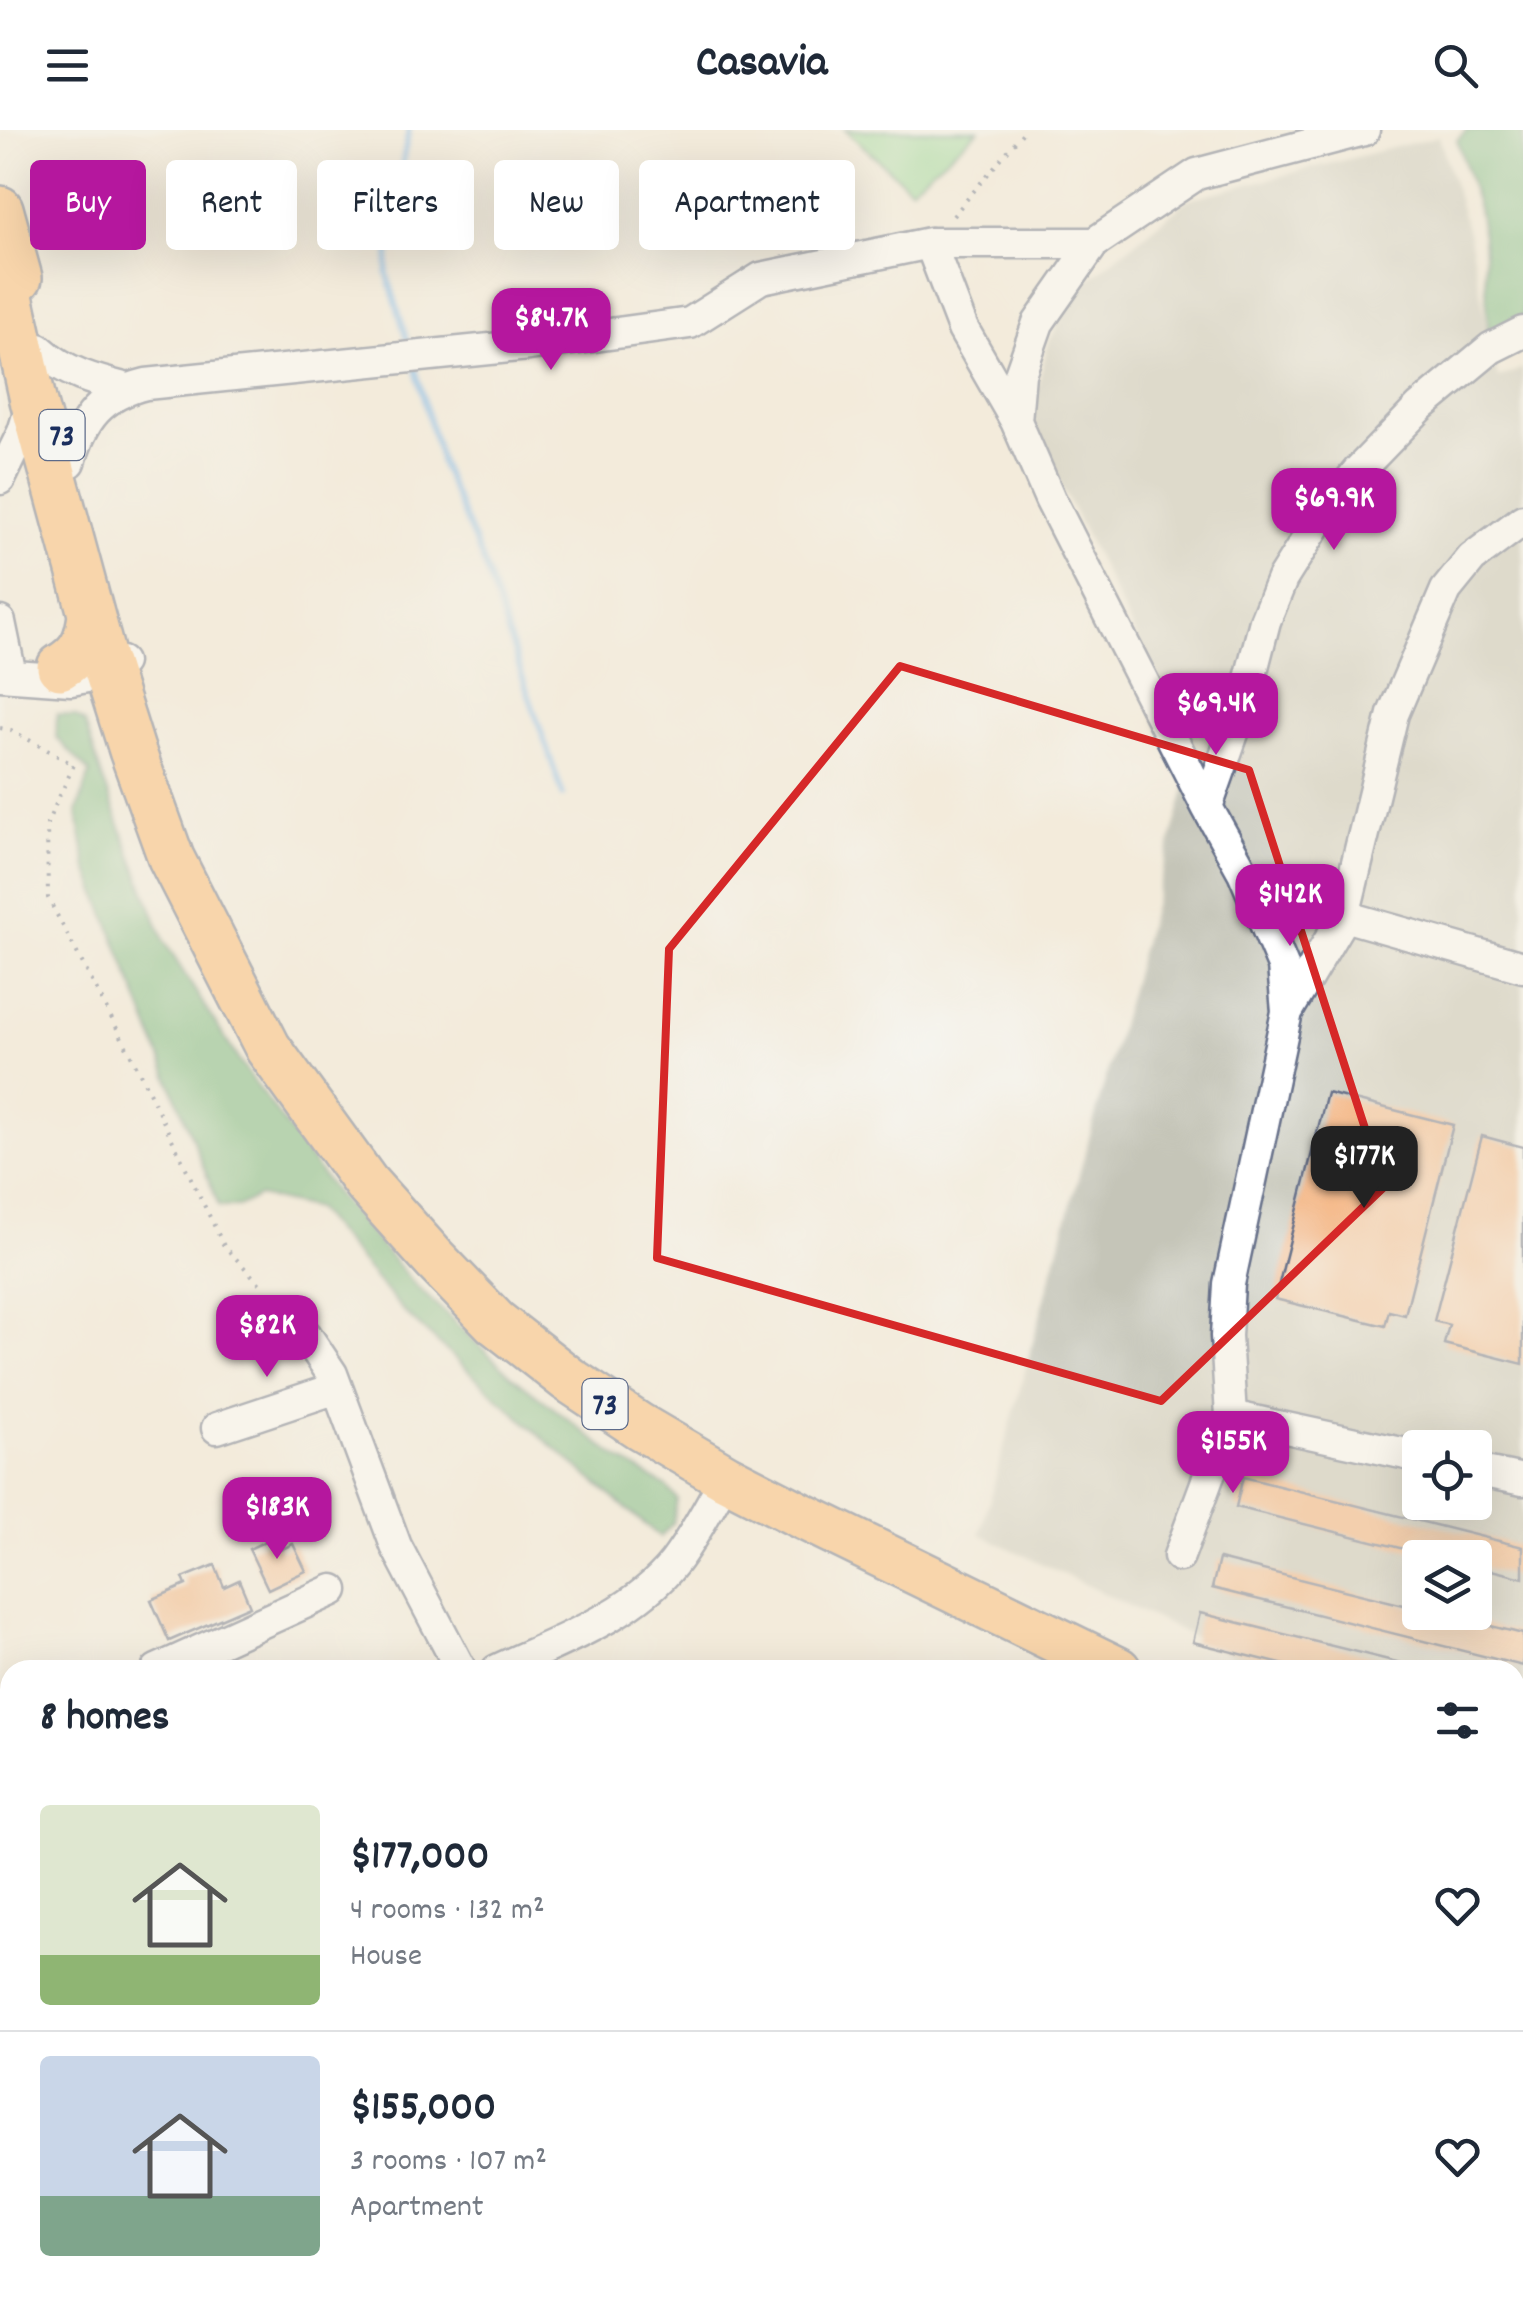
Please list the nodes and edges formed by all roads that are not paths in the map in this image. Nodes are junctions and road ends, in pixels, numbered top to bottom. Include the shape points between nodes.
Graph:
1 (1364, 130) edge
2 (0, 210) edge
3 (930, 242) junction
4 (1094, 242) junction
5 (0, 251) edge
6 (1523, 332) edge
7 (39, 350) junction
8 (128, 388) junction
9 (33, 400) junction
10 (1016, 420) junction
11 (70, 462) junction
12 (0, 479) edge
13 (1523, 520) edge
14 (0, 622) edge
15 (97, 674) junction
16 (5, 675) edge
17 (1207, 807) junction
18 (1344, 916) junction
19 (1523, 967) edge
20 (1286, 1012) junction
21 (273, 1310) road end
22 (337, 1388) junction
23 (1230, 1416) junction
24 (216, 1428) dead end
25 (1402, 1454) edge
26 (1492, 1474) edge
27 (726, 1477) junction
28 (1523, 1480) edge
29 (1178, 1556) dead end
30 (333, 1590) dead end
31 (183, 1660) edge
32 (456, 1660) edge
33 (517, 1660) edge
34 (1098, 1660) edge

1 - 4 street via 1197,174
2 - 7 highway, 73
3 - 4 street
3 - 8 street via 761,278 690,323
3 - 10 street via 963,329
4 - 10 street via 1038,322 1020,374
5 - 9 highway, 73
6 - 17 street via 1491,348 1420,407 1321,517 1264,621
7 - 8 street via 70,371
7 - 11 highway, 73
8 - 11 street via 89,416
9 - 12 street
9 - 15 highway, 73 via 91,614 80,654
10 - 17 street
11 - 15 highway, 73
13 - 18 street via 1472,558 1446,590 1393,714
14 - 16 street
15 - 16 street
15 - 27 highway, 73 via 169,814 229,973 268,1048 366,1184 495,1322 568,1378
17 - 20 street via 1271,934 1283,966
18 - 19 street
18 - 20 street
20 - 23 street via 1229,1284
21 - 22 street via 306,1335
22 - 24 street
22 - 32 street via 396,1546
23 - 25 street
23 - 29 street
26 - 28 street
27 - 33 street via 676,1561 638,1599
27 - 34 highway, 73
30 - 31 street

